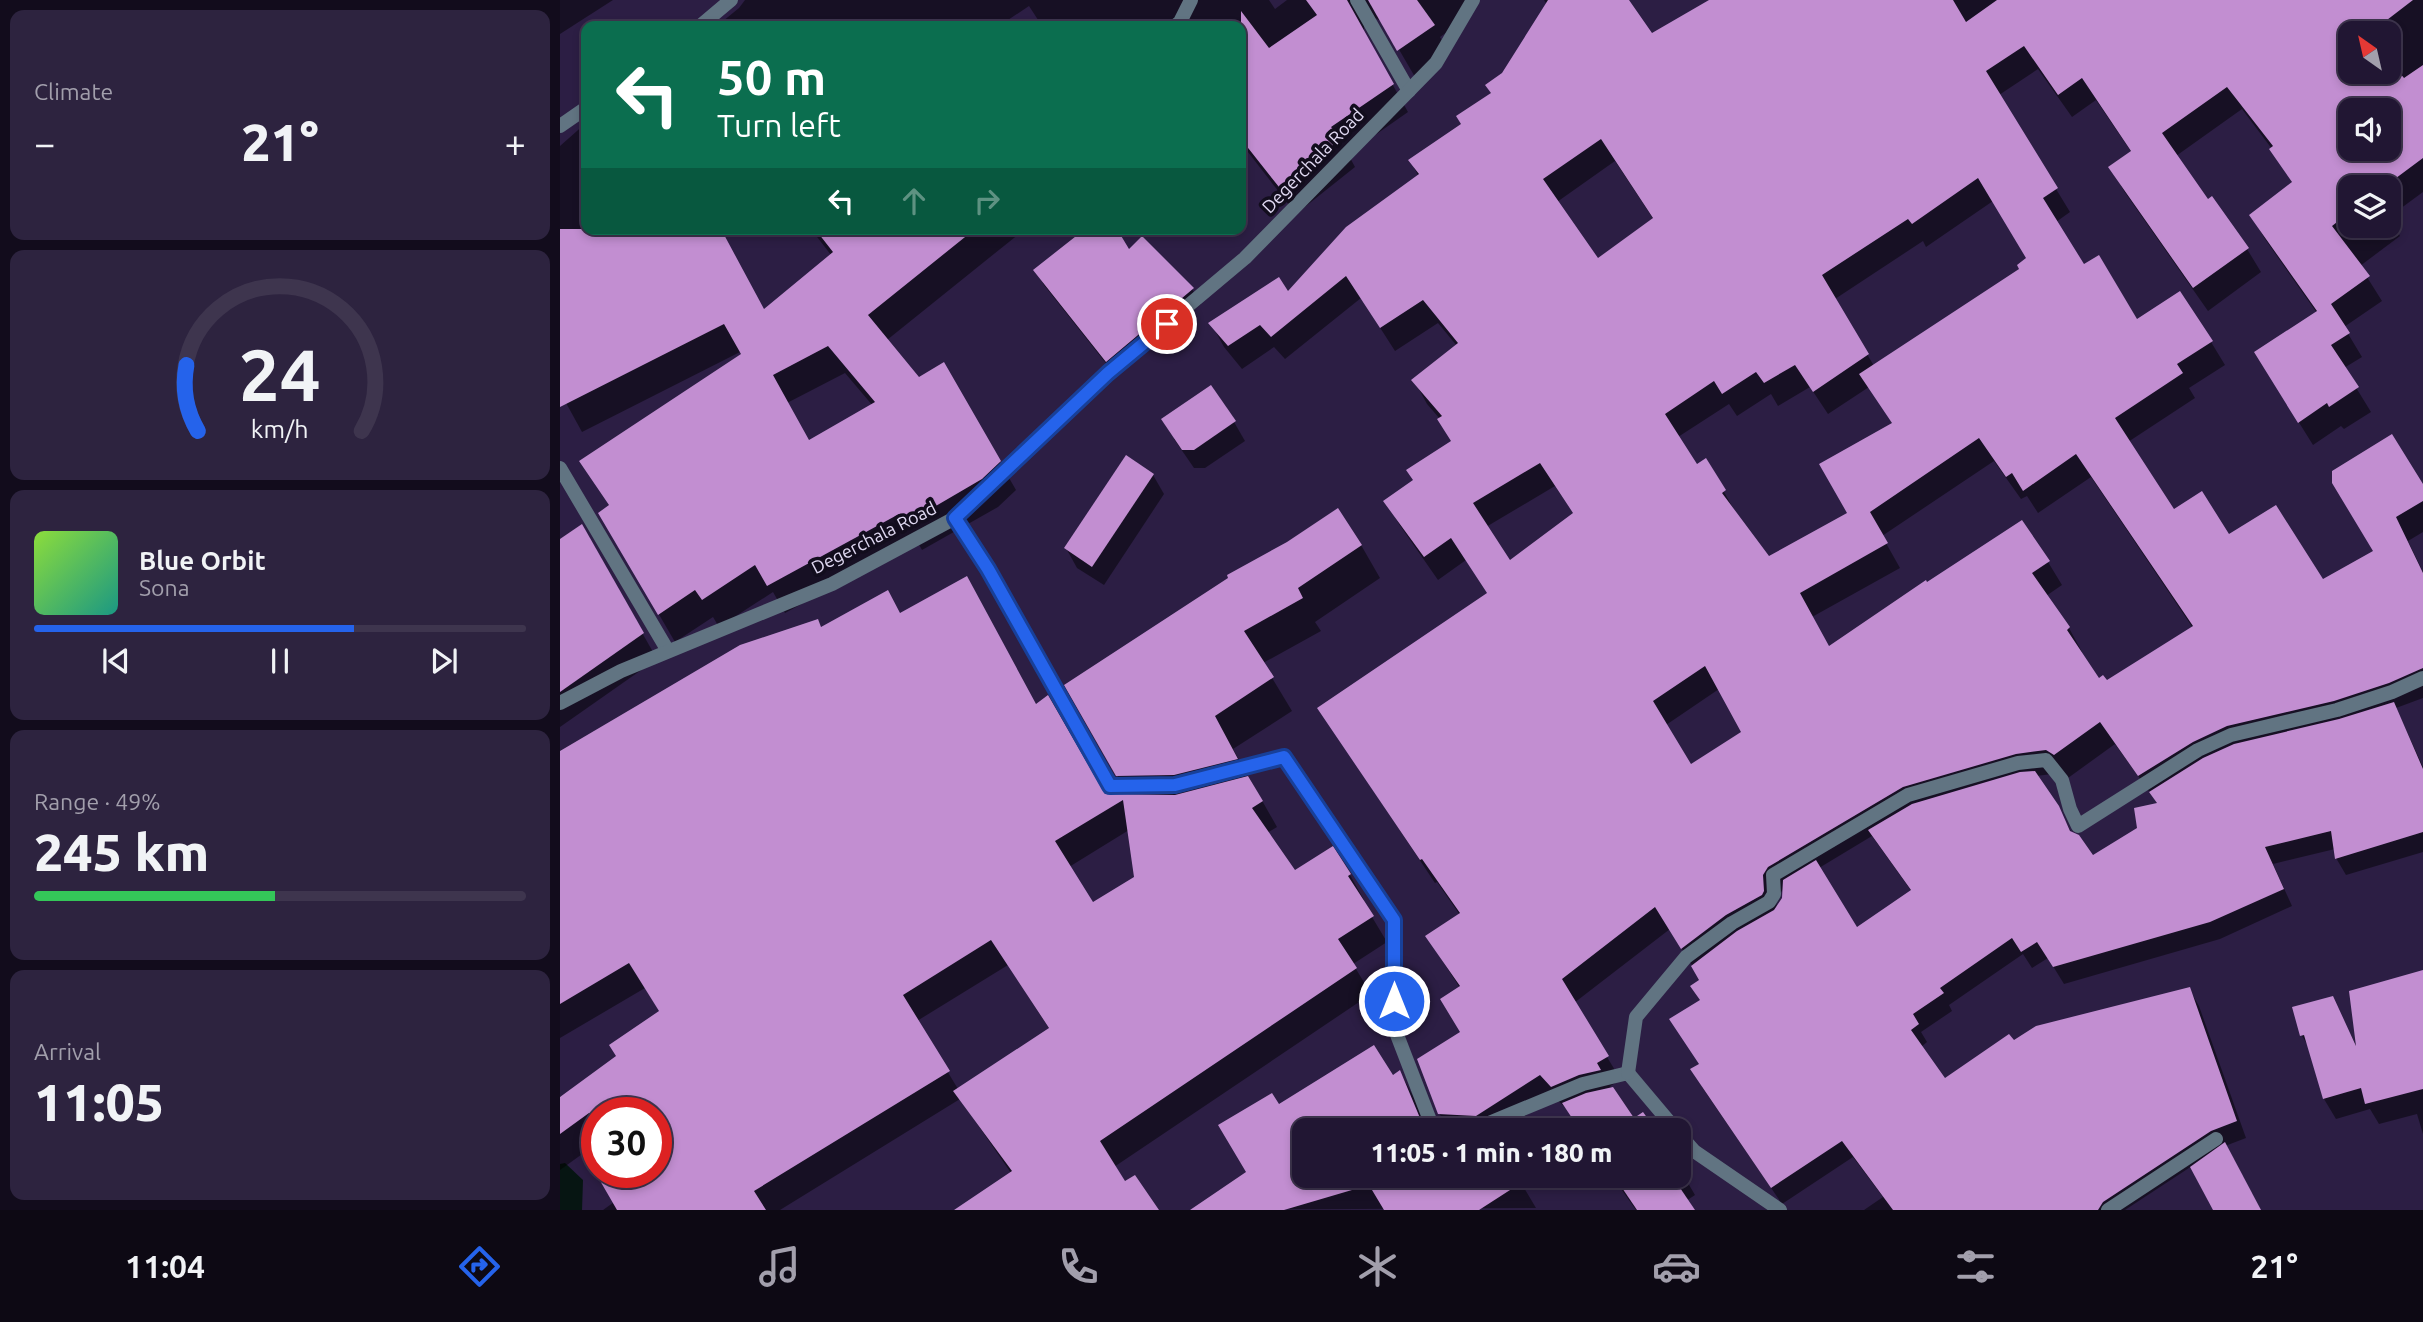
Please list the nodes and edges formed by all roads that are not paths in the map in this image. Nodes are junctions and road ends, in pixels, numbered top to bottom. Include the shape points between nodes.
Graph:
1 (732, 0) edge
2 (1191, 0) edge
3 (1357, 0) edge
4 (1473, 0) edge
5 (705, 21) edge
6 (1180, 21) edge
7 (1409, 91) junction
8 (581, 111) edge
9 (560, 126) edge
10 (560, 468) edge
11 (955, 518) junction
12 (668, 651) junction
13 (2423, 678) edge
14 (560, 703) edge
15 (1628, 1073) junction
16 (1665, 1118) edge
17 (2216, 1139) dead end
18 (1691, 1148) edge
19 (1780, 1210) edge
20 (2108, 1210) edge

1 - 5 street
2 - 6 street
3 - 7 street
4 - 7 street, Degerchala Road via 1436,64
7 - 11 street, Degerchala Road via 1245,258 1108,373
8 - 9 street
10 - 12 street
11 - 12 street, Degerchala Road via 832,584
11 - 15 street via 1110,786 1175,785 1284,757 1394,920 1394,1027 1431,1123 1482,1126 1583,1084
12 - 14 street, Degerchala Road
13 - 15 street via 2337,710 2231,735 2197,750 2078,825 2062,780 2046,760 2018,763 1908,795 1773,875 1774,894 1769,902 1686,957 1636,1017
15 - 16 street
17 - 20 street
18 - 19 street

